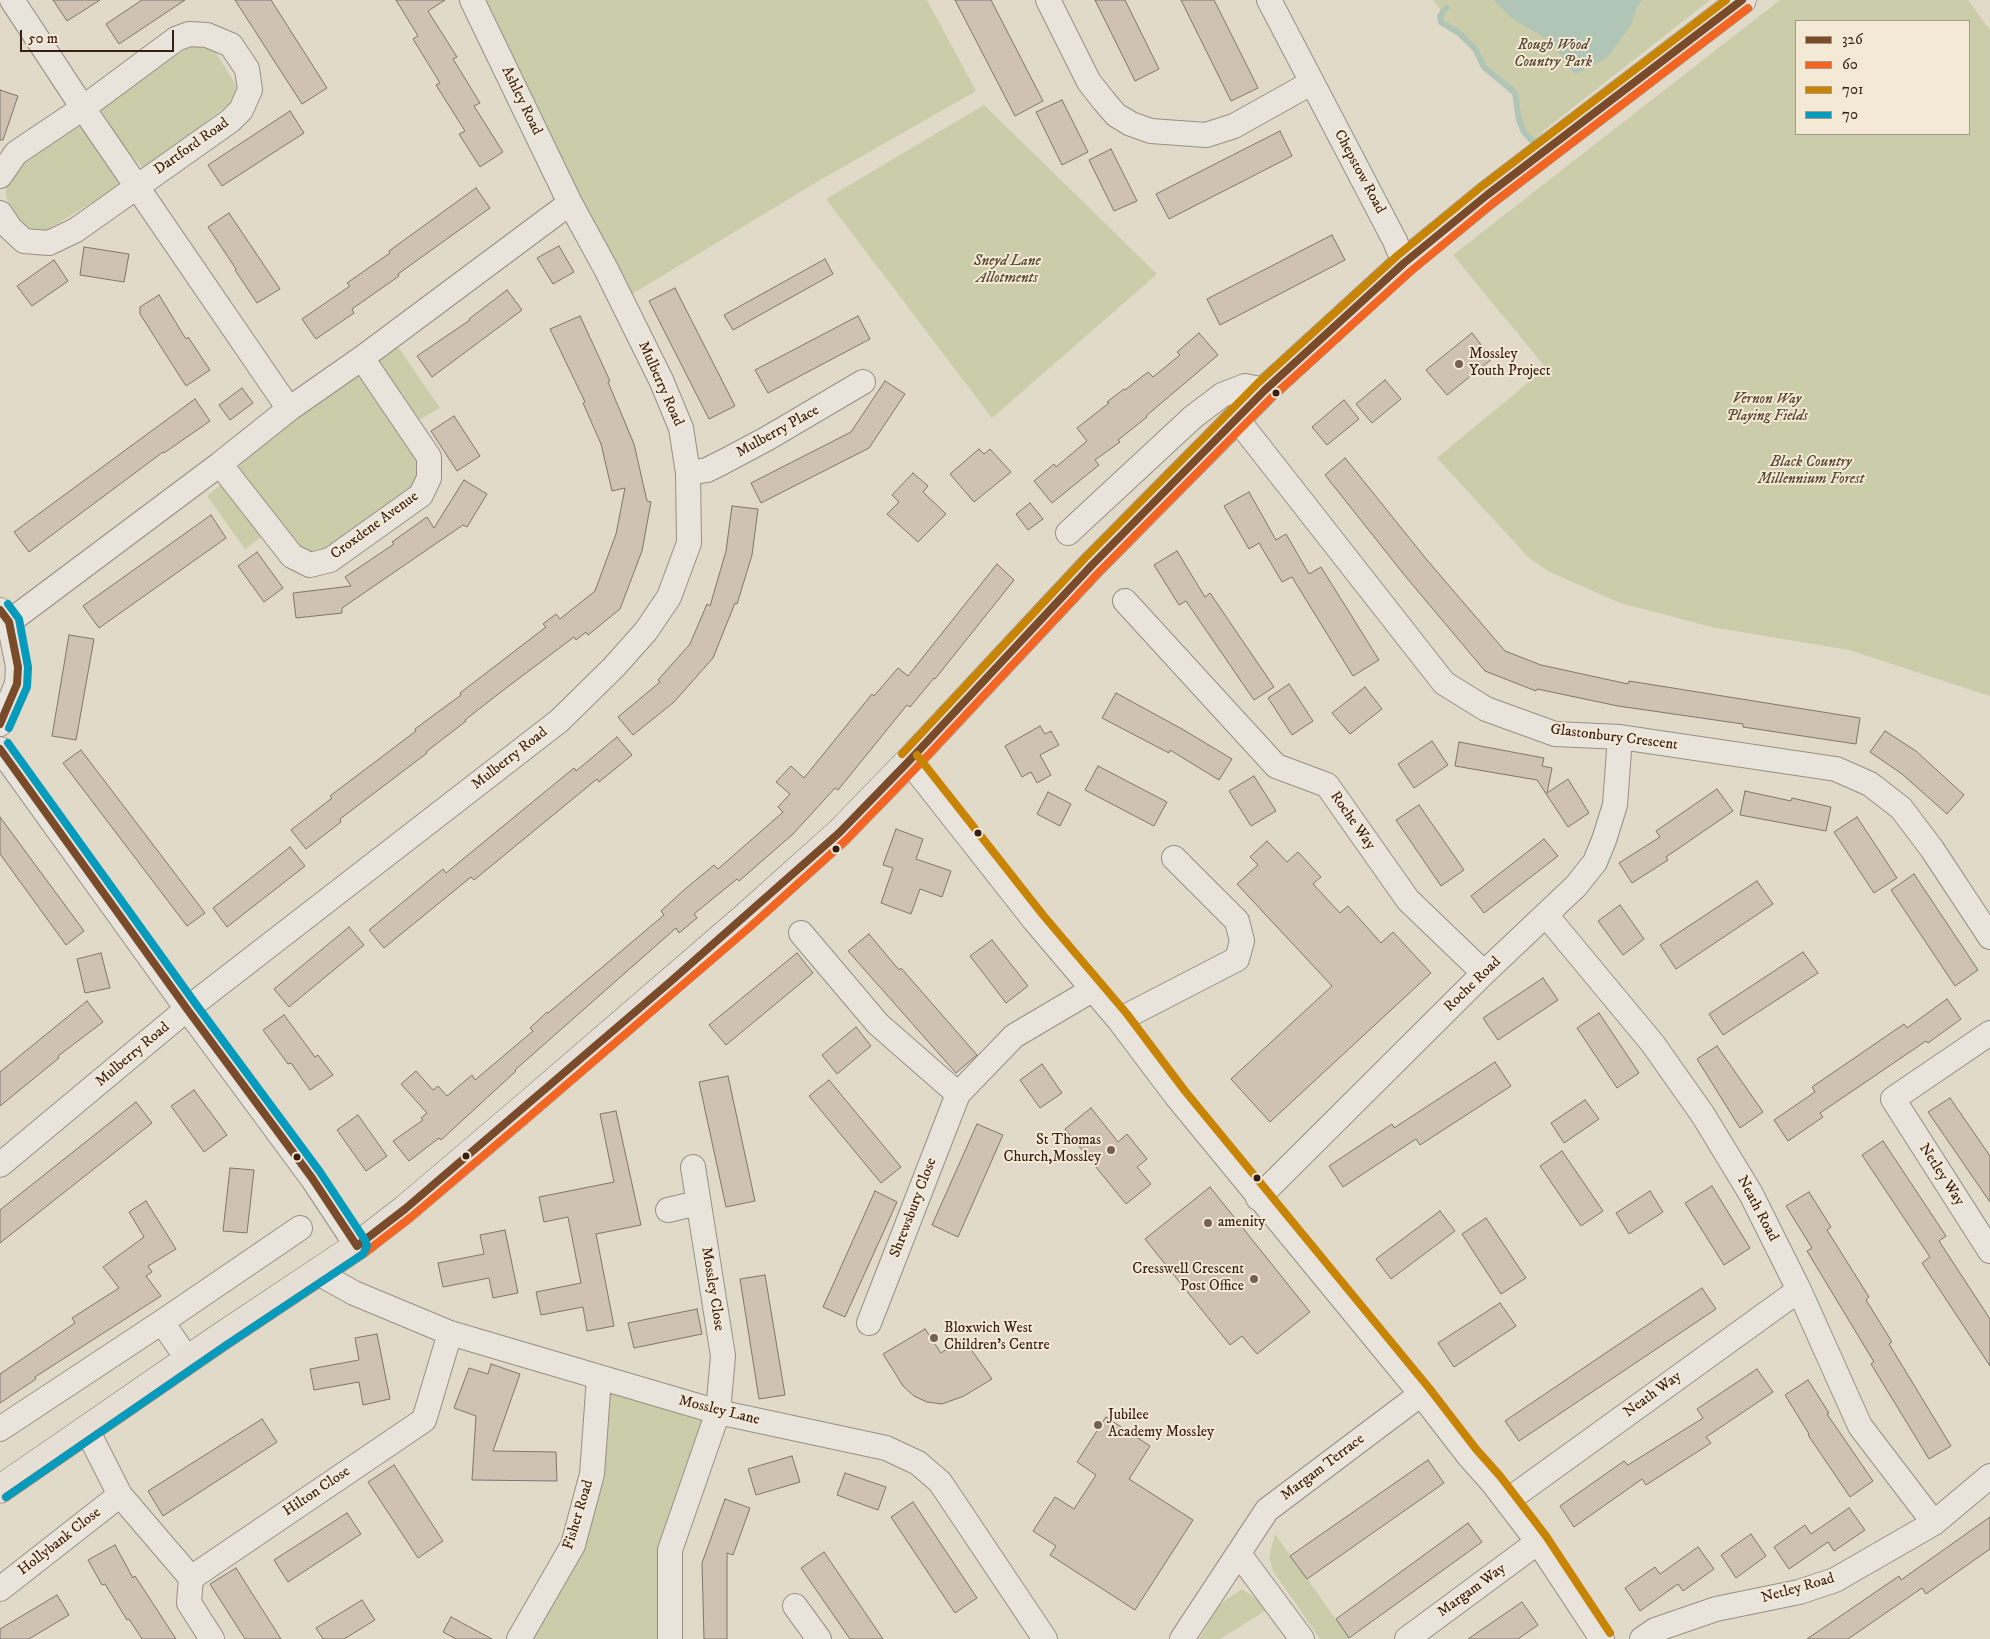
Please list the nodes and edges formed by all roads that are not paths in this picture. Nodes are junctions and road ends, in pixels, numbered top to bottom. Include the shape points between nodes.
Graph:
1 (12, 0) edge
2 (472, 0) edge
3 (1048, 0) edge
4 (1269, 0) edge
5 (1742, 0) edge
6 (1311, 83) junction
7 (83, 108) junction
8 (0, 176) edge
9 (137, 186) junction
10 (570, 203) junction
11 (0, 213) edge
12 (1404, 262) junction
13 (362, 358) junction
14 (863, 382) dead end
15 (1265, 390) junction
16 (289, 409) junction
17 (1237, 419) junction
18 (220, 464) junction
19 (688, 473) junction
20 (1068, 533) dead end
21 (1125, 600) dead end
22 (5, 616) edge
23 (0, 724) edge
24 (1620, 737) junction
25 (0, 749) edge
26 (909, 761) junction
27 (1174, 858) dead end
28 (1546, 915) junction
29 (812, 938) dead end
30 (1990, 938) edge
31 (1484, 973) junction
32 (1092, 990) junction
33 (188, 1010) junction
34 (1119, 1020) junction
35 (1990, 1033) edge
36 (958, 1094) junction
37 (0, 1165) edge
38 (693, 1167) dead end
39 (1258, 1198) junction
40 (698, 1203) junction
41 (668, 1210) dead end
42 (300, 1228) dead end
43 (357, 1246) junction
44 (1990, 1251) edge
45 (318, 1272) junction
46 (1799, 1290) junction
47 (162, 1322) junction
48 (869, 1323) dead end
49 (450, 1333) junction
50 (188, 1360) junction
51 (599, 1378) junction
52 (1421, 1394) junction
53 (718, 1412) junction
54 (0, 1429) edge
55 (87, 1430) junction
56 (1990, 1476) edge
57 (0, 1489) edge
58 (120, 1495) junction
59 (1507, 1501) junction
60 (1934, 1523) junction
61 (1538, 1542) junction
62 (1239, 1554) junction
63 (191, 1578) junction
64 (0, 1590) edge
65 (796, 1606) dead end
66 (212, 1639) edge
67 (519, 1639) edge
68 (670, 1639) edge
69 (819, 1639) edge
70 (1045, 1639) edge
71 (1182, 1639) edge
72 (1302, 1639) edge
73 (1407, 1639) edge
74 (1602, 1639) edge
75 (1642, 1639) edge

1 - 7 street
2 - 10 street, Ashley Road
3 - 6 street via 1090,82 1104,102 1131,124 1151,131 1206,135 1234,126
4 - 6 street, Chepstow Road
5 - 12 main road
6 - 12 street, Chepstow Road
7 - 8 street, Dartford Road via 16,153
7 - 9 street
7 - 9 street, Dartford Road via 176,39 189,34 207,35 231,45 247,69 250,90 241,110
9 - 11 street, Dartford Road via 76,230 49,243 24,241
9 - 16 street
10 - 13 street
10 - 19 street, Mulberry Road via 661,380 680,428
12 - 15 main road
13 - 16 street
13 - 18 street, Croxdene Avenue via 429,457 429,478 421,495 330,560 310,565 292,556
14 - 19 street, Mulberry Place via 723,462 707,470
15 - 17 main road
15 - 20 street via 1245,386 1222,395 1193,417
16 - 18 street
17 - 24 street, Glastonbury Crescent via 1444,683 1486,709 1555,734
17 - 26 main road via 1092,565
18 - 22 street
19 - 33 street, Mulberry Road via 689,543 669,597 646,631 614,667 558,721
21 - 31 street, Roche Way via 1276,766 1327,785 1408,900
22 - 23 street via 18,666 17,684
24 - 28 street, Roche Road via 1615,805 1595,862
24 - 30 street, Glastonbury Crescent via 1836,769 1870,784 1901,808
25 - 33 street
26 - 32 street
26 - 43 main road via 839,833 736,925
27 - 34 street via 1237,922 1242,941 1237,959
28 - 31 street, Roche Road
28 - 46 street, Neath Road via 1653,1044 1704,1115 1751,1194
29 - 36 street via 878,1024
31 - 39 street, Roche Road
32 - 34 street
32 - 36 street, Shrewsbury Close via 1014,1036
33 - 37 street, Mulberry Road
33 - 43 street via 312,1178
34 - 39 street
35 - 44 street, Netley Way via 1893,1099
36 - 48 street, Shrewsbury Close
38 - 40 street, Mossley Close
39 - 52 street
40 - 41 street
40 - 53 street, Mossley Close via 723,1356
42 - 47 street
43 - 45 main road
45 - 49 street, Mossley Lane via 354,1293
45 - 50 main road
46 - 59 street, Neath Way
46 - 60 street, Neath Road via 1860,1426
47 - 50 street
47 - 54 street
49 - 51 street, Mossley Lane
49 - 63 street, Hilton Close via 424,1420
50 - 55 main road
51 - 53 street, Mossley Lane
51 - 67 street, Fisher Road via 592,1474 573,1545
52 - 59 street
52 - 62 street, Margam Terrace via 1267,1510
53 - 68 street via 670,1550
53 - 70 street, Mossley Lane via 886,1448 918,1463 940,1482
55 - 57 main road
55 - 58 street
56 - 60 street, Netley Road
58 - 63 street
58 - 64 street, Hollybank Close
59 - 61 street
60 - 75 street, Netley Road via 1836,1580 1799,1592 1716,1609 1656,1630
61 - 73 street, Margam Way
61 - 74 street
62 - 71 street, Margam Terrace
62 - 72 street
63 - 66 street via 189,1603
65 - 69 street

